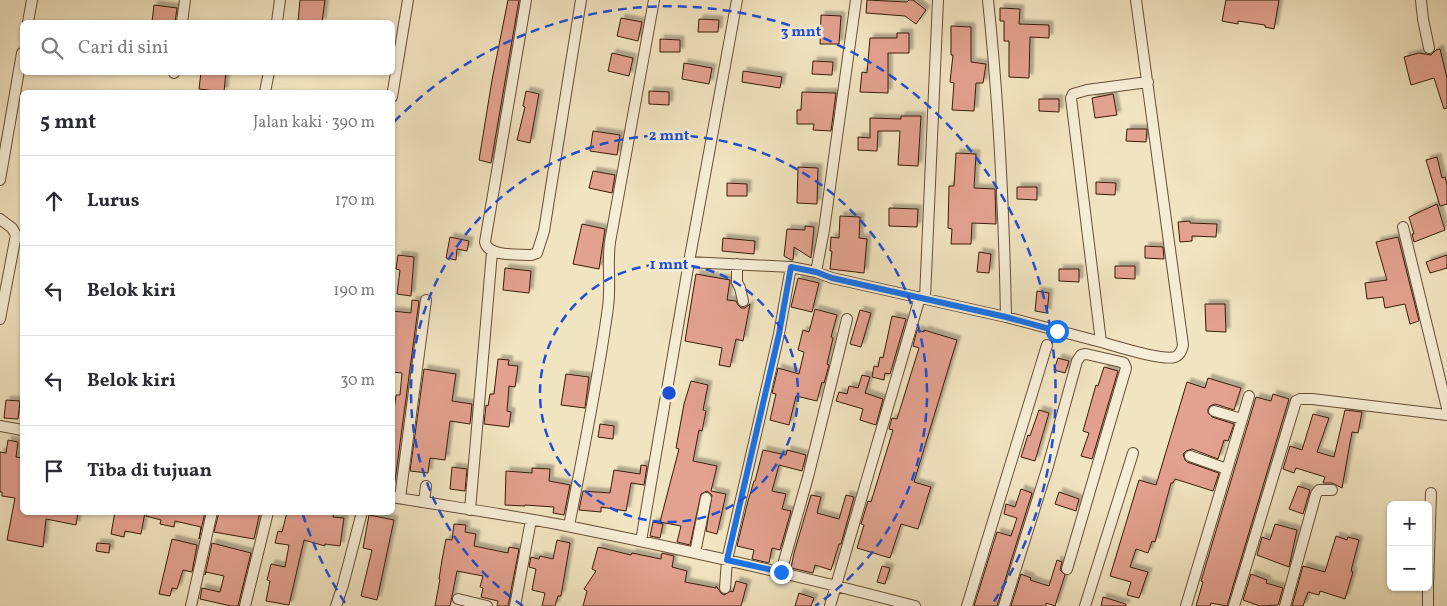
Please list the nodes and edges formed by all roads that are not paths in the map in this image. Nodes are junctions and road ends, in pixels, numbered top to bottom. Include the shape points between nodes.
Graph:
1 (32, 0) edge
2 (185, 0) edge
3 (280, 0) edge
4 (408, 0) edge
5 (526, 0) edge
6 (581, 0) edge
7 (654, 0) edge
8 (737, 0) edge
9 (856, 0) edge
10 (938, 0) edge
11 (988, 0) edge
12 (1136, 0) edge
13 (1421, 0) edge
14 (28, 20) edge
15 (182, 20) edge
16 (277, 20) edge
17 (1429, 48) dead end
18 (20, 65) edge
19 (268, 75) edge
20 (1148, 82) junction
21 (265, 90) edge
22 (393, 90) edge
23 (0, 180) edge
24 (0, 219) edge
25 (1403, 227) dead end
26 (492, 252) junction
27 (690, 262) junction
28 (737, 264) junction
29 (791, 267) junction
30 (816, 272) junction
31 (922, 298) junction
32 (426, 300) dead end
33 (743, 301) dead end
34 (1006, 317) junction
35 (0, 319) edge
36 (847, 319) dead end
37 (1101, 342) junction
38 (1047, 345) dead end
39 (1249, 396) dead end
40 (1447, 408) edge
41 (1214, 411) dead end
42 (1447, 415) edge
43 (1242, 419) junction
44 (0, 426) edge
45 (20, 430) edge
46 (1133, 453) dead end
47 (1190, 456) dead end
48 (1227, 469) junction
49 (426, 486) dead end
50 (1332, 490) dead end
51 (1431, 493) dead end
52 (396, 497) edge
53 (706, 498) dead end
54 (424, 502) junction
55 (470, 510) junction
56 (211, 515) edge
57 (267, 515) edge
58 (361, 515) edge
59 (531, 520) junction
60 (569, 526) junction
61 (641, 541) junction
62 (1429, 546) edge
63 (695, 552) junction
64 (727, 560) junction
65 (1067, 569) dead end
66 (781, 572) junction
67 (836, 586) junction
68 (725, 588) dead end
69 (1428, 591) edge
70 (458, 599) dead end
71 (191, 606) edge
72 (245, 606) edge
73 (336, 606) edge
74 (487, 606) edge
75 (515, 606) edge
76 (830, 606) edge
77 (915, 606) edge
78 (967, 606) edge
79 (1004, 606) edge
80 (1086, 606) edge
81 (1186, 606) edge
82 (1234, 606) edge
83 (1285, 606) edge
84 (1428, 606) edge

1 - 14 street
2 - 15 street
3 - 16 street
4 - 22 street
5 - 26 street via 486,231 486,247
6 - 26 street via 537,253
7 - 60 street via 610,242 605,329
8 - 27 street
9 - 30 street
10 - 31 street
11 - 34 street via 999,130
12 - 20 street
13 - 17 street
18 - 23 street
19 - 21 street
20 - 37 street via 1087,90 1073,94 1071,98
20 - 37 street via 1183,344 1181,352 1169,357
24 - 35 street via 16,235
25 - 40 street
26 - 55 street
27 - 28 street
27 - 61 street
28 - 29 street
28 - 33 street via 736,282
29 - 30 street
29 - 64 street via 777,344
30 - 31 street
31 - 34 street
31 - 67 street
32 - 52 street
34 - 37 street
36 - 66 street
38 - 78 street
39 - 43 street
41 - 43 street
42 - 82 street via 1312,399 1296,402
43 - 48 street
44 - 45 street
46 - 80 street
47 - 48 street
48 - 81 street
49 - 54 street
50 - 83 street via 1319,490 1316,494
51 - 62 street
52 - 54 street
53 - 63 street
54 - 55 street
55 - 59 street
56 - 71 street
57 - 72 street
58 - 73 street
59 - 60 street
59 - 75 street
60 - 61 street
61 - 63 street
63 - 64 street
64 - 66 street
64 - 68 street
65 - 79 street via 1126,368 1124,363 1086,354 1077,361
66 - 67 street
67 - 76 street
67 - 77 street
69 - 84 street
70 - 74 street

